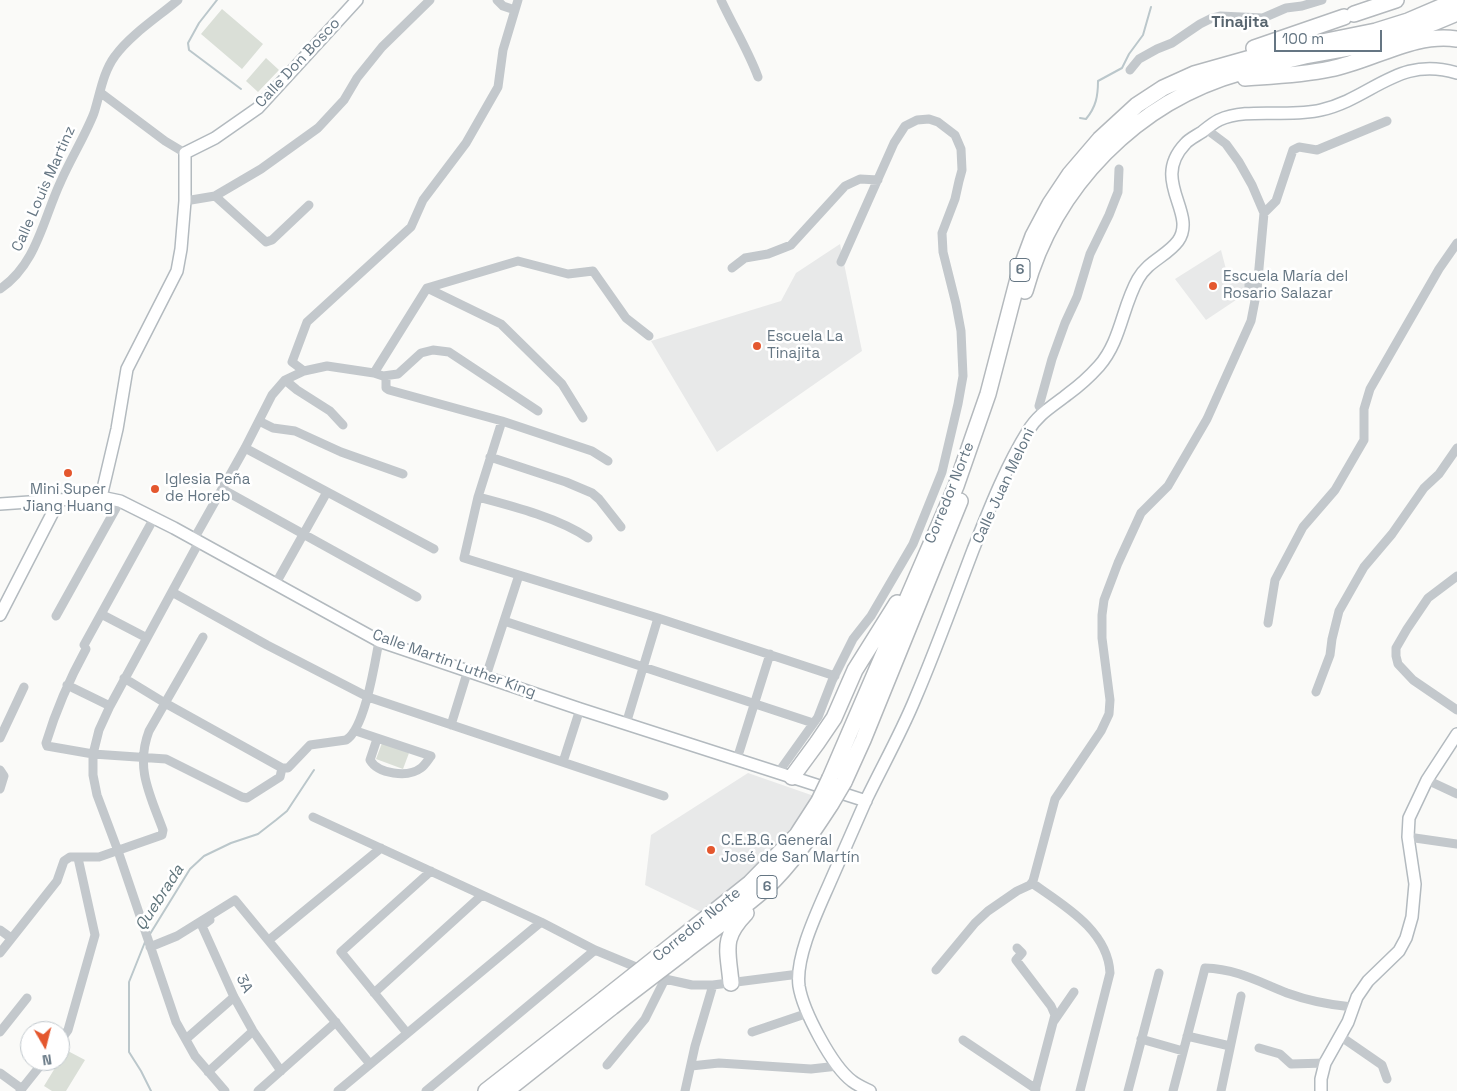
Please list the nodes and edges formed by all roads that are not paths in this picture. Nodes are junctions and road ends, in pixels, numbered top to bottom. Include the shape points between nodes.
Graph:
1 (178, 0) edge
2 (356, 0) edge
3 (430, 0) edge
4 (497, 0) edge
5 (518, 0) edge
6 (721, 0) edge
7 (1322, 0) edge
8 (1396, 0) edge
9 (1457, 0) edge
10 (515, 10) junction
11 (1457, 13) edge
12 (1457, 39) edge
13 (1130, 70) dead end
14 (1457, 74) edge
15 (758, 77) dead end
16 (1199, 79) junction
17 (101, 93) junction
18 (1387, 121) dead end
19 (1206, 129) junction
20 (185, 153) junction
21 (1119, 168) dead end
22 (878, 180) junction
23 (215, 196) junction
24 (185, 201) junction
25 (309, 205) dead end
26 (1264, 213) junction
27 (1457, 244) edge
28 (841, 262) dead end
29 (732, 268) dead end
30 (1249, 283) dead end
31 (427, 288) junction
32 (0, 289) edge
33 (1257, 290) junction
34 (648, 336) dead end
35 (304, 371) junction
36 (374, 373) junction
37 (386, 376) junction
38 (286, 380) junction
39 (538, 411) dead end
40 (1044, 412) junction
41 (584, 418) dead end
42 (502, 420) junction
43 (259, 421) junction
44 (342, 424) dead end
45 (245, 448) junction
46 (1457, 448) edge
47 (490, 457) junction
48 (608, 461) dead end
49 (403, 474) dead end
50 (222, 489) junction
51 (326, 492) junction
52 (101, 497) junction
53 (478, 497) junction
54 (54, 500) junction
55 (120, 501) junction
56 (0, 504) edge
57 (154, 518) junction
58 (621, 527) dead end
59 (302, 535) junction
60 (588, 538) dead end
61 (197, 540) junction
62 (434, 549) dead end
63 (922, 562) junction
64 (519, 576) junction
65 (1457, 576) edge
66 (276, 583) junction
67 (172, 592) junction
68 (417, 597) dead end
69 (101, 614) junction
70 (0, 615) edge
71 (56, 616) dead end
72 (658, 618) junction
73 (504, 621) junction
74 (1268, 623) dead end
75 (203, 637) dead end
76 (147, 638) junction
77 (379, 641) junction
78 (770, 654) junction
79 (643, 667) junction
80 (468, 670) junction
81 (486, 676) junction
82 (835, 676) junction
83 (124, 678) junction
84 (67, 685) junction
85 (24, 687) dead end
86 (1316, 692) dead end
87 (368, 697) junction
88 (165, 703) junction
89 (754, 704) junction
90 (110, 706) junction
91 (580, 709) junction
92 (1457, 710) edge
93 (813, 723) junction
94 (626, 724) junction
95 (451, 725) junction
96 (356, 731) junction
97 (1457, 734) edge
98 (0, 738) edge
99 (377, 739) junction
100 (94, 754) junction
101 (142, 756) junction
102 (737, 759) junction
103 (563, 762) junction
104 (282, 768) junction
105 (0, 770) edge
106 (785, 775) junction
107 (837, 780) junction
108 (1426, 780) junction
109 (0, 789) edge
110 (1457, 794) edge
111 (664, 796) dead end
112 (866, 801) junction
113 (825, 802) junction
114 (313, 817) dead end
115 (1408, 837) junction
116 (1457, 844) edge
117 (381, 848) junction
118 (118, 851) junction
119 (78, 858) junction
120 (431, 871) junction
121 (1032, 883) junction
122 (766, 888) junction
123 (482, 895) junction
124 (220, 910) junction
125 (541, 922) junction
126 (0, 930) edge
127 (11, 938) junction
128 (268, 940) junction
129 (150, 945) junction
130 (680, 947) junction
131 (1018, 948) dead end
132 (596, 950) junction
133 (0, 953) edge
134 (936, 970) dead end
135 (1159, 973) dead end
136 (799, 974) junction
137 (665, 980) junction
138 (731, 983) junction
139 (713, 985) junction
140 (1074, 992) dead end
141 (374, 993) junction
142 (1241, 996) dead end
143 (234, 997) junction
144 (27, 998) dead end
145 (608, 1003) junction
146 (1352, 1007) junction
147 (808, 1013) junction
148 (1053, 1021) junction
149 (336, 1022) junction
150 (70, 1023) edge
151 (253, 1031) junction
152 (0, 1032) edge
153 (752, 1032) dead end
154 (408, 1033) junction
155 (1187, 1036) junction
156 (1340, 1036) junction
157 (186, 1039) junction
158 (963, 1040) dead end
159 (1141, 1040) junction
160 (1230, 1046) junction
161 (1259, 1048) dead end
162 (1183, 1051) junction
163 (1325, 1063) junction
164 (370, 1064) junction
165 (607, 1066) dead end
166 (691, 1066) junction
167 (838, 1066) junction
168 (36, 1071) edge
169 (281, 1071) junction
170 (208, 1072) junction
171 (0, 1073) edge
172 (1387, 1079) dead end
173 (21, 1090) edge
174 (1035, 1090) edge
175 (225, 1091) edge
176 (258, 1091) edge
177 (338, 1091) edge
178 (426, 1091) edge
179 (486, 1091) edge
180 (506, 1091) edge
181 (685, 1091) edge
182 (870, 1091) edge
183 (1080, 1091) edge
184 (1128, 1091) edge
185 (1172, 1091) edge
186 (1221, 1091) edge
187 (1321, 1091) edge

1 - 17 street, Calle Louis Martinz via 114,57
2 - 20 street, Calle Don Bosco via 258,108 215,138
3 - 23 street via 382,47 344,100 318,128 261,169
4 - 10 street
5 - 10 street
6 - 15 street via 750,54
7 - 13 street via 1286,8 1263,18 1212,18 1172,44 1139,59
8 - 16 highway via 1268,43
9 - 16 highway, Corredor Norte / 6 via 1408,21 1272,52
10 - 35 street via 503,50 498,87 484,115 423,200 410,227 307,322 292,362
11 - 16 highway, Corredor Norte / 6 via 1379,42
12 - 16 highway via 1426,39 1323,71
14 - 19 street, Calle Juan Meloni via 1444,69 1406,71 1326,109 1307,113 1233,116
16 - 63 highway, Corredor Norte / 6 via 1163,88 1137,105 1100,139 1050,204 1020,271 988,394 956,486
16 - 107 highway, Corredor Norte / 6 via 1109,148 1059,209 1029,276 976,458 863,740
17 - 20 street
17 - 32 street, Calle Louis Martinz via 60,182 35,247 12,281
18 - 26 street via 1317,150 1299,147 1293,150 1276,201
19 - 26 street via 1226,144 1239,162
19 - 40 street, Calle Juan Meloni via 1185,144 1170,172 1183,227 1177,243 1140,275 1111,350 1098,368
20 - 24 street
21 - 40 street via 1118,192 1090,254 1077,297 1052,358 1039,406
22 - 28 street
22 - 29 street via 860,179 845,186 791,245 746,258
22 - 82 street via 905,126 929,119 955,136 961,149 962,170 942,233 943,252 961,331 963,376 942,472 916,535 871,616 853,639
23 - 24 street
23 - 25 street via 266,242
24 - 52 street via 177,271 127,369
26 - 33 street
27 - 74 street via 1434,277 1370,389 1364,409 1364,440 1334,490 1302,526 1275,580
30 - 33 street via 1249,288
31 - 34 street via 518,262 568,274 593,271 626,318
31 - 36 street
31 - 41 street via 501,324 562,384
33 - 121 street via 1251,321 1207,419 1168,486 1141,512 1118,563 1102,615 1109,714 1055,799
35 - 36 street via 327,366
35 - 38 street
36 - 37 street
37 - 39 street via 398,374 421,353 433,350 449,352
37 - 42 street via 386,388 389,390
38 - 43 street via 272,395
38 - 44 street via 330,411
40 - 112 street, Calle Juan Meloni via 1022,441 989,509 914,702
42 - 47 street
42 - 48 street via 592,451
43 - 45 street
43 - 49 street via 273,428 295,431
45 - 50 street
45 - 51 street
46 - 86 street via 1364,566 1339,611 1330,655
47 - 53 street
47 - 58 street via 592,493
50 - 59 street
50 - 61 street
51 - 59 street
51 - 62 street
52 - 54 street, Calle Martin Luther King
52 - 55 street, Calle Martin Luther King
53 - 60 street via 571,527
53 - 64 street via 464,558
54 - 56 street, Calle Martin Luther King
54 - 70 street via 53,512
55 - 57 street, Calle Martin Luther King
55 - 71 street
57 - 61 street, Calle Martin Luther King
57 - 69 street
59 - 66 street
59 - 68 street
61 - 66 street, Calle Martin Luther King
61 - 67 street
63 - 106 highway via 856,670 834,718 817,743
63 - 107 highway, Corredor Norte / 6
64 - 72 street
64 - 73 street
65 - 92 street via 1428,598 1396,648 1398,664 1413,680
66 - 77 street, Calle Martin Luther King
67 - 76 street
67 - 87 street
69 - 76 street
69 - 84 street
72 - 78 street
72 - 79 street
73 - 79 street
73 - 81 street
75 - 88 street
76 - 83 street
77 - 80 street, Calle Martin Luther King
77 - 87 street
78 - 82 street
78 - 89 street
79 - 89 street
79 - 94 street
80 - 81 street, Calle Martin Luther King
80 - 95 street
81 - 91 street, Calle Martin Luther King
82 - 93 street
83 - 88 street
83 - 90 street
84 - 90 street
84 - 100 street via 53,717 47,746
85 - 98 street
87 - 95 street
87 - 96 street
88 - 101 street via 149,731
88 - 104 street
89 - 93 street
89 - 102 street
90 - 100 street via 99,730
91 - 94 street, Calle Martin Luther King
91 - 103 street
93 - 106 street
94 - 102 street, Calle Martin Luther King
95 - 103 street
96 - 99 street
96 - 104 street via 346,740 310,745 288,768
97 - 108 street
99 - 99 street via 386,742 431,756 413,772 389,772 370,760
100 - 101 street
100 - 118 street via 93,775 97,795
101 - 104 street via 166,759 247,798 280,777
101 - 118 street via 147,787 163,833
102 - 106 street, Calle Martin Luther King
103 - 111 street
105 - 109 street via 4,776
106 - 112 street, Calle Martin Luther King
107 - 113 highway, Corredor Norte / 6, bridge
108 - 110 street
108 - 115 street via 1409,818
112 - 136 street, Calle Juan Meloni via 811,927
113 - 122 highway, Corredor Norte / 6 via 808,840
113 - 130 highway, Corredor Norte / 6 via 750,883
114 - 117 street
115 - 116 street
115 - 146 street via 1415,884 1406,938 1399,950 1368,981
117 - 120 street
117 - 128 street
118 - 119 street
118 - 129 street
119 - 127 street via 64,860 56,881
119 - 150 street via 95,935
120 - 123 street
120 - 141 street via 341,952
121 - 134 street via 988,911
121 - 183 street via 1086,924 1103,947 1109,962 1108,982
122 - 130 highway, Corredor Norte / 6
122 - 138 highway via 730,933
123 - 125 street
123 - 141 street
124 - 128 street via 235,900
124 - 129 street via 177,936
124 - 143 street, 3A via 202,926
125 - 132 street
125 - 154 street
126 - 127 street
127 - 133 street
128 - 149 street
129 - 157 street via 176,1022
130 - 145 highway, Corredor Norte / 6, bridge
131 - 148 street via 1022,953 1016,960 1050,1006 1055,1015
132 - 137 street
132 - 178 street
135 - 159 street
136 - 138 street
136 - 147 street, Calle Juan Meloni via 799,986
137 - 139 street
137 - 165 street via 645,1019
138 - 139 street
139 - 166 street
140 - 148 street
141 - 154 street
142 - 160 street
143 - 151 street, 3A
143 - 157 street
144 - 152 street
145 - 179 highway, Corredor Norte / 6
145 - 180 highway, Corredor Norte / 6
146 - 155 street via 1309,1000 1251,977 1205,968
146 - 156 street
147 - 153 street
147 - 167 street, Calle Juan Meloni
148 - 174 street
149 - 164 street
149 - 169 street
151 - 169 street, 3A
151 - 170 street
154 - 164 street
155 - 160 street
155 - 162 street
156 - 163 street
156 - 172 street via 1382,1065
157 - 170 street
158 - 174 street
159 - 162 street
159 - 184 street
160 - 186 street
161 - 163 street via 1280,1054 1291,1064
162 - 185 street
163 - 187 street
164 - 177 street
166 - 167 street via 718,1063 811,1069
166 - 181 street
167 - 182 street, Calle Juan Meloni via 851,1080
168 - 173 street
169 - 176 street
170 - 175 street
171 - 173 street

